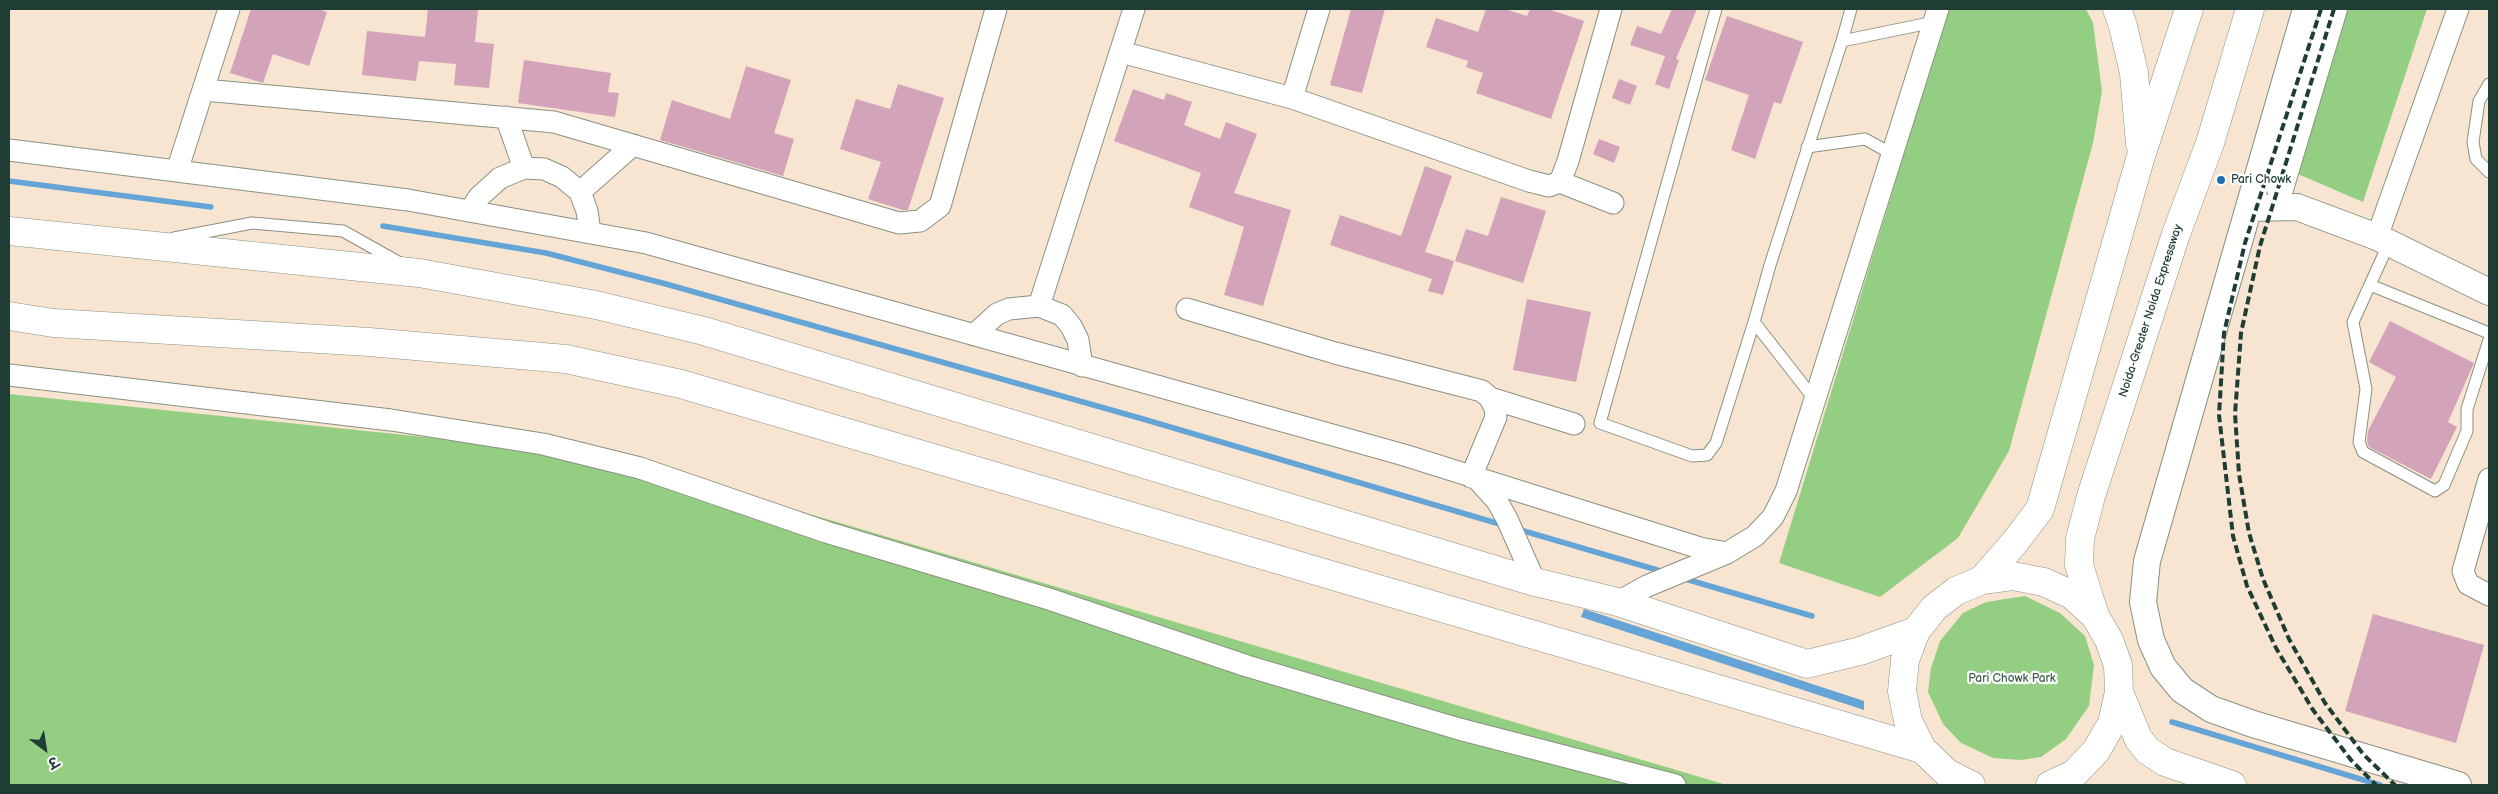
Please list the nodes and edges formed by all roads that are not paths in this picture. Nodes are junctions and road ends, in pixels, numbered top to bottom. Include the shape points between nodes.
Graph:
1 (229, 9) edge
2 (996, 9) edge
3 (1134, 9) edge
4 (1319, 9) edge
5 (1716, 9) edge
6 (1852, 9) edge
7 (2117, 9) edge
8 (2189, 9) edge
9 (2250, 9) edge
10 (2306, 9) edge
11 (2334, 9) edge
12 (2458, 9) edge
13 (1606, 10) edge
14 (1936, 15) edge
15 (1842, 41) junction
16 (1121, 52) junction
17 (2489, 84) edge
18 (204, 90) junction
19 (1292, 98) junction
20 (506, 116) junction
21 (633, 145) junction
22 (1807, 147) junction
23 (9, 150) edge
24 (1892, 154) junction
25 (2141, 156) junction
26 (524, 168) junction
27 (2260, 168) junction
28 (176, 171) junction
29 (2489, 172) edge
30 (1560, 182) junction
31 (580, 192) junction
32 (2288, 198) junction
33 (1613, 204) dead end
34 (2249, 208) junction
35 (470, 211) junction
36 (9, 231) edge
37 (590, 232) junction
38 (2383, 240) junction
39 (2370, 285) junction
40 (2489, 292) edge
41 (1038, 306) junction
42 (1187, 310) dead end
43 (9, 316) edge
44 (1754, 322) junction
45 (2489, 333) edge
46 (974, 335) junction
47 (2489, 340) edge
48 (1082, 366) junction
49 (9, 375) edge
50 (1490, 398) junction
51 (1815, 400) junction
52 (1574, 424) dead end
53 (1474, 478) junction
54 (2489, 478) edge
55 (1727, 554) junction
56 (1982, 580) junction
57 (1535, 582) junction
58 (2489, 595) edge
59 (1618, 602) junction
60 (2095, 616) junction
61 (1916, 631) junction
62 (2119, 692) junction
63 (1922, 749) junction
64 (1676, 785) edge
65 (1971, 785) edge
66 (2050, 785) edge
67 (2232, 785) edge
68 (2458, 785) edge

1 - 18 street
2 - 21 street via 940,206 920,221 899,223
3 - 16 street
4 - 19 street
5 - 44 lane via 1600,423 1692,456 1708,455 1716,443
6 - 15 lane
7 - 25 main road via 2134,72
8 - 25 main road
9 - 60 main road, Noida-Greater Noida Expressway via 2210,142 2176,234 2090,496 2080,539 2079,564
10 - 27 street
11 - 32 street
12 - 38 street
13 - 30 street
14 - 15 lane
14 - 24 street
15 - 22 lane
16 - 19 street
16 - 41 street
17 - 29 lane via 2480,102 2473,142 2476,159
18 - 20 street
18 - 28 street
19 - 30 street via 1529,181 1549,186
20 - 21 street via 554,122
20 - 26 street
21 - 31 street
22 - 24 lane via 1865,139
22 - 44 lane
23 - 28 street
24 - 51 street
25 - 56 main road via 2040,509
26 - 31 street via 544,169 562,177
26 - 35 street via 500,178 479,197
27 - 32 street
27 - 34 street
28 - 35 street via 408,200
30 - 33 street
31 - 37 street
32 - 34 street
32 - 38 street
34 - 68 street via 2147,561 2143,602 2151,640 2163,667 2182,690 2211,709
35 - 37 street
36 - 57 main road via 419,273 596,305 704,331
37 - 46 street via 646,242
38 - 39 lane
38 - 40 street
39 - 45 lane
39 - 47 lane via 2353,322 2366,389 2360,448 2435,491 2444,486 2467,431 2467,409
41 - 46 street via 1009,309 997,314
41 - 48 street via 1062,315 1071,326 1078,340
42 - 50 street via 1482,391
43 - 63 main road via 53,323 369,342 566,359 681,384
44 - 51 lane
46 - 48 street
48 - 53 street via 1404,455
49 - 64 street via 391,420 552,446 640,468 826,532 1048,599 1247,666 1460,729
50 - 52 street
50 - 53 street via 1496,417
51 - 55 street via 1786,491 1773,517 1756,536
53 - 55 street
53 - 57 street via 1497,500
54 - 58 street via 2463,571 2468,584
55 - 59 street via 1647,586
56 - 60 main road via 2013,576 2044,582 2072,595
56 - 61 main road via 1956,591 1934,608
57 - 59 main road
59 - 61 main road via 1807,664 1860,651
60 - 62 main road via 2118,665
61 - 63 main road via 1905,660 1902,691 1908,721
62 - 66 main road via 2112,723 2096,751 2074,774
62 - 67 main road via 2138,738 2147,750 2165,762
63 - 65 main road via 1947,773

